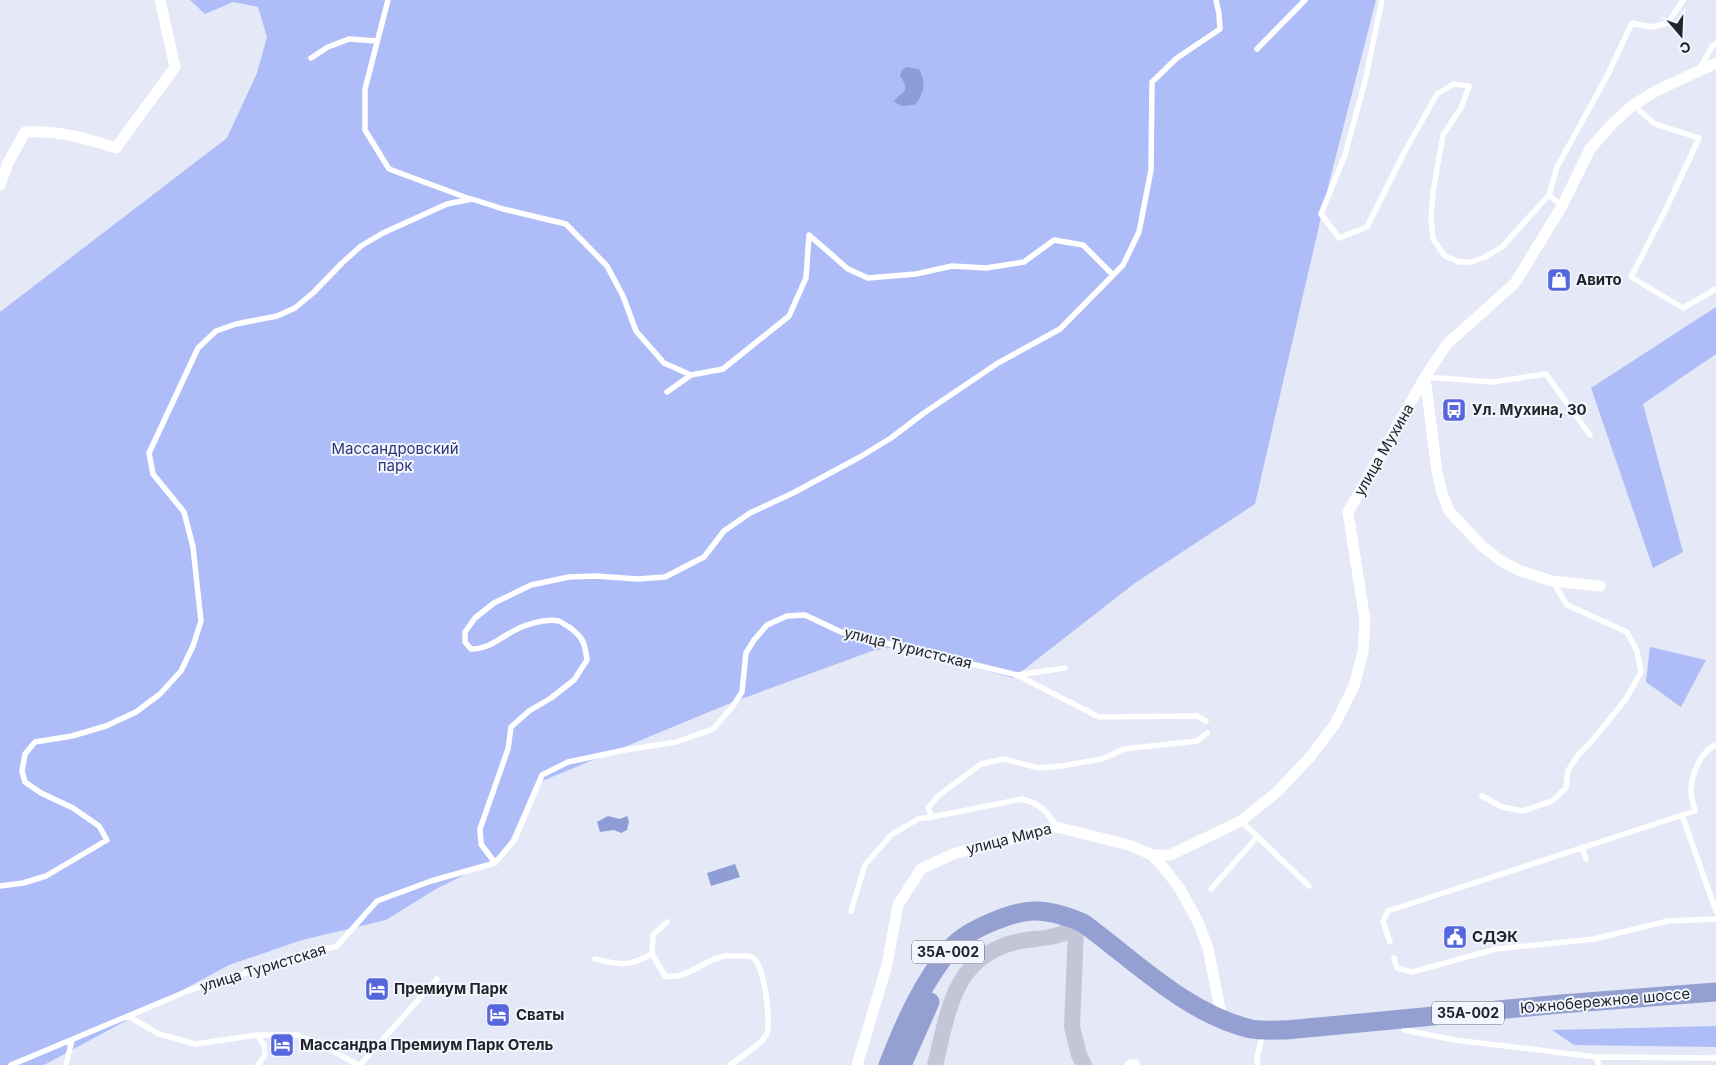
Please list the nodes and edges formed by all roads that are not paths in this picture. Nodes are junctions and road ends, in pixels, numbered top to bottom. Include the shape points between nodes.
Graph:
1 (160, 0) edge
2 (388, 0) edge
3 (1216, 0) edge
4 (1305, 0) edge
5 (1382, 0) edge
6 (1683, 0) edge
7 (377, 41) junction
8 (1716, 44) edge
9 (1257, 49) dead end
10 (311, 58) dead end
11 (1716, 63) edge
12 (1698, 72) junction
13 (1633, 105) junction
14 (0, 185) edge
15 (1549, 195) junction
16 (472, 199) junction
17 (1562, 206) junction
18 (1113, 275) junction
19 (1716, 289) edge
20 (691, 375) junction
21 (1425, 377) junction
22 (667, 392) dead end
23 (1590, 435) dead end
24 (1552, 581) junction
25 (1600, 586) dead end
26 (1065, 668) dead end
27 (1017, 675) junction
28 (1206, 720) dead end
29 (1207, 734) dead end
30 (1716, 745) edge
31 (1482, 796) dead end
32 (1682, 815) junction
33 (932, 817) junction
34 (1241, 821) junction
35 (1056, 827) junction
36 (1257, 837) junction
37 (1582, 847) junction
38 (1152, 855) junction
39 (1586, 859) dead end
40 (495, 863) junction
41 (0, 886) edge
42 (1309, 886) dead end
43 (1211, 889) dead end
44 (851, 911) dead end
45 (1716, 911) edge
46 (1716, 919) edge
47 (667, 922) dead end
48 (1076, 929) junction
49 (1390, 942) dead end
50 (652, 954) junction
51 (1394, 958) dead end
52 (595, 959) dead end
53 (437, 979) dead end
54 (1716, 992) edge
55 (1716, 1002) edge
56 (128, 1016) junction
57 (1222, 1019) junction
58 (1404, 1030) junction
59 (257, 1035) junction
60 (72, 1040) junction
61 (1261, 1041) junction
62 (1596, 1057) junction
63 (1715, 1058) edge
64 (12, 1065) edge
65 (66, 1065) edge
66 (258, 1065) edge
67 (359, 1065) edge
68 (730, 1065) edge
69 (857, 1065) edge
70 (888, 1065) edge
71 (902, 1065) edge
72 (935, 1065) edge
73 (1085, 1065) edge
74 (1130, 1065) edge
75 (1135, 1065) edge
76 (1258, 1065) edge
77 (1599, 1065) edge
78 (1714, 1065) edge

1 - 14 street via 175,67 116,148 46,131 25,132
2 - 7 lane
3 - 18 lane via 1220,29 1176,58 1152,82 1151,170 1139,232 1123,265
4 - 9 lane
5 - 15 lane via 1346,155 1321,214 1338,238 1367,227 1437,94 1454,84 1469,86 1443,135 1431,218 1432,239 1445,256 1459,262 1485,257 1502,247
6 - 15 lane via 1668,23 1651,27 1632,24 1558,167
7 - 10 lane via 349,39
7 - 16 lane via 365,89 365,130 389,169
8 - 12 lane
11 - 12 street, улица Мухина
12 - 13 street, улица Мухина
13 - 17 street, улица Мухина via 1590,150
13 - 19 lane via 1655,124 1699,138 1631,277 1683,308
15 - 17 lane
16 - 20 lane via 566,224 607,266 636,331 664,363
16 - 41 lane via 447,204 383,232 361,246 295,308 277,316 216,331 198,348 149,453 153,474 184,512 193,547 201,621 193,646 181,671 160,694 136,712 106,726 35,742 25,754 22,771 25,782 99,826 107,840 46,876
17 - 21 street, улица Мухина via 1515,283 1447,344
18 - 20 lane via 1083,245 1054,240 1024,262 986,268 952,266 916,274 868,278 848,269 809,235 806,278 790,316 722,369
18 - 40 lane via 1060,329 998,363 860,457 750,513 724,531 704,557 665,578 569,577 531,585 494,603 475,618 465,632 465,642 471,649 494,644 526,625 544,621 560,621 586,644 587,660 574,680 511,727 508,749 480,829 481,844
20 - 22 lane
21 - 23 lane via 1493,382 1546,374
21 - 24 street via 1437,472 1450,511 1482,546 1501,561
21 - 34 street, улица Мухина via 1348,512 1366,620 1363,652 1354,686 1335,724 1310,757 1277,792
24 - 25 street
24 - 31 lane via 1567,605 1627,632 1637,651 1641,672 1626,699 1578,755 1568,771 1566,788 1552,801 1523,811 1502,807
26 - 27 lane
27 - 28 lane via 1099,716 1197,716
27 - 40 lane, улица Туристская via 842,632 804,615 787,616 767,625 754,640 746,653 742,692 713,729 676,742 568,762 542,775 515,838
29 - 33 lane via 1197,742 1124,750 1062,766 1039,768 1004,759 980,764 938,796 928,808
30 - 32 lane via 1703,757 1692,777 1695,811
32 - 37 lane
32 - 45 lane
33 - 35 lane via 1022,799 1036,803 1049,814
33 - 44 lane via 918,819 891,835 865,865
34 - 36 lane
34 - 38 street, улица Мухина via 1170,855
35 - 38 street, улица Мира via 1129,845
35 - 69 street, улица Мира via 954,854 920,869 898,905 887,965
36 - 42 lane
36 - 43 lane
37 - 39 lane
37 - 49 lane via 1388,911 1383,922
38 - 57 street, улица Мира via 1180,889 1198,922 1208,948
40 - 56 lane, улица Туристская via 377,901 337,946 190,990
46 - 51 lane via 1668,921 1594,938 1496,949 1412,972 1397,968
47 - 50 lane via 653,935
48 - 61 highway, Южнобережное шоссе / 35А-002 via 1195,1017 1246,1040
48 - 71 highway, Южнобережное шоссе / 35А-002 via 1058,921 1031,920 996,930 966,948 939,984
48 - 72 main road via 1019,941 980,958 965,974 953,995
48 - 73 main road via 1072,1027
50 - 52 lane via 636,963 618,964
50 - 68 lane via 665,976 674,978 721,956 750,956 757,960 765,988 767,1033 763,1040
53 - 67 lane
54 - 57 highway, Южнобережное шоссе / 35А-002 via 1286,1030 1253,1029
55 - 58 highway, Южнобережное шоссе / 35А-002
56 - 59 lane via 158,1034 195,1044
56 - 60 lane, улица Туристская
57 - 70 highway, Южнобережное шоссе / 35А-002 via 1197,1007 1083,923 1064,915 1033,911 996,920 953,946 916,1002
58 - 61 highway, Южнобережное шоссе / 35А-002 via 1284,1042
58 - 62 lane via 1455,1040
59 - 66 lane via 264,1044 265,1056
59 - 67 lane via 296,1035
60 - 64 lane, улица Туристская
60 - 65 lane
61 - 76 lane
62 - 63 lane
62 - 77 lane
63 - 78 lane
74 - 75 street

